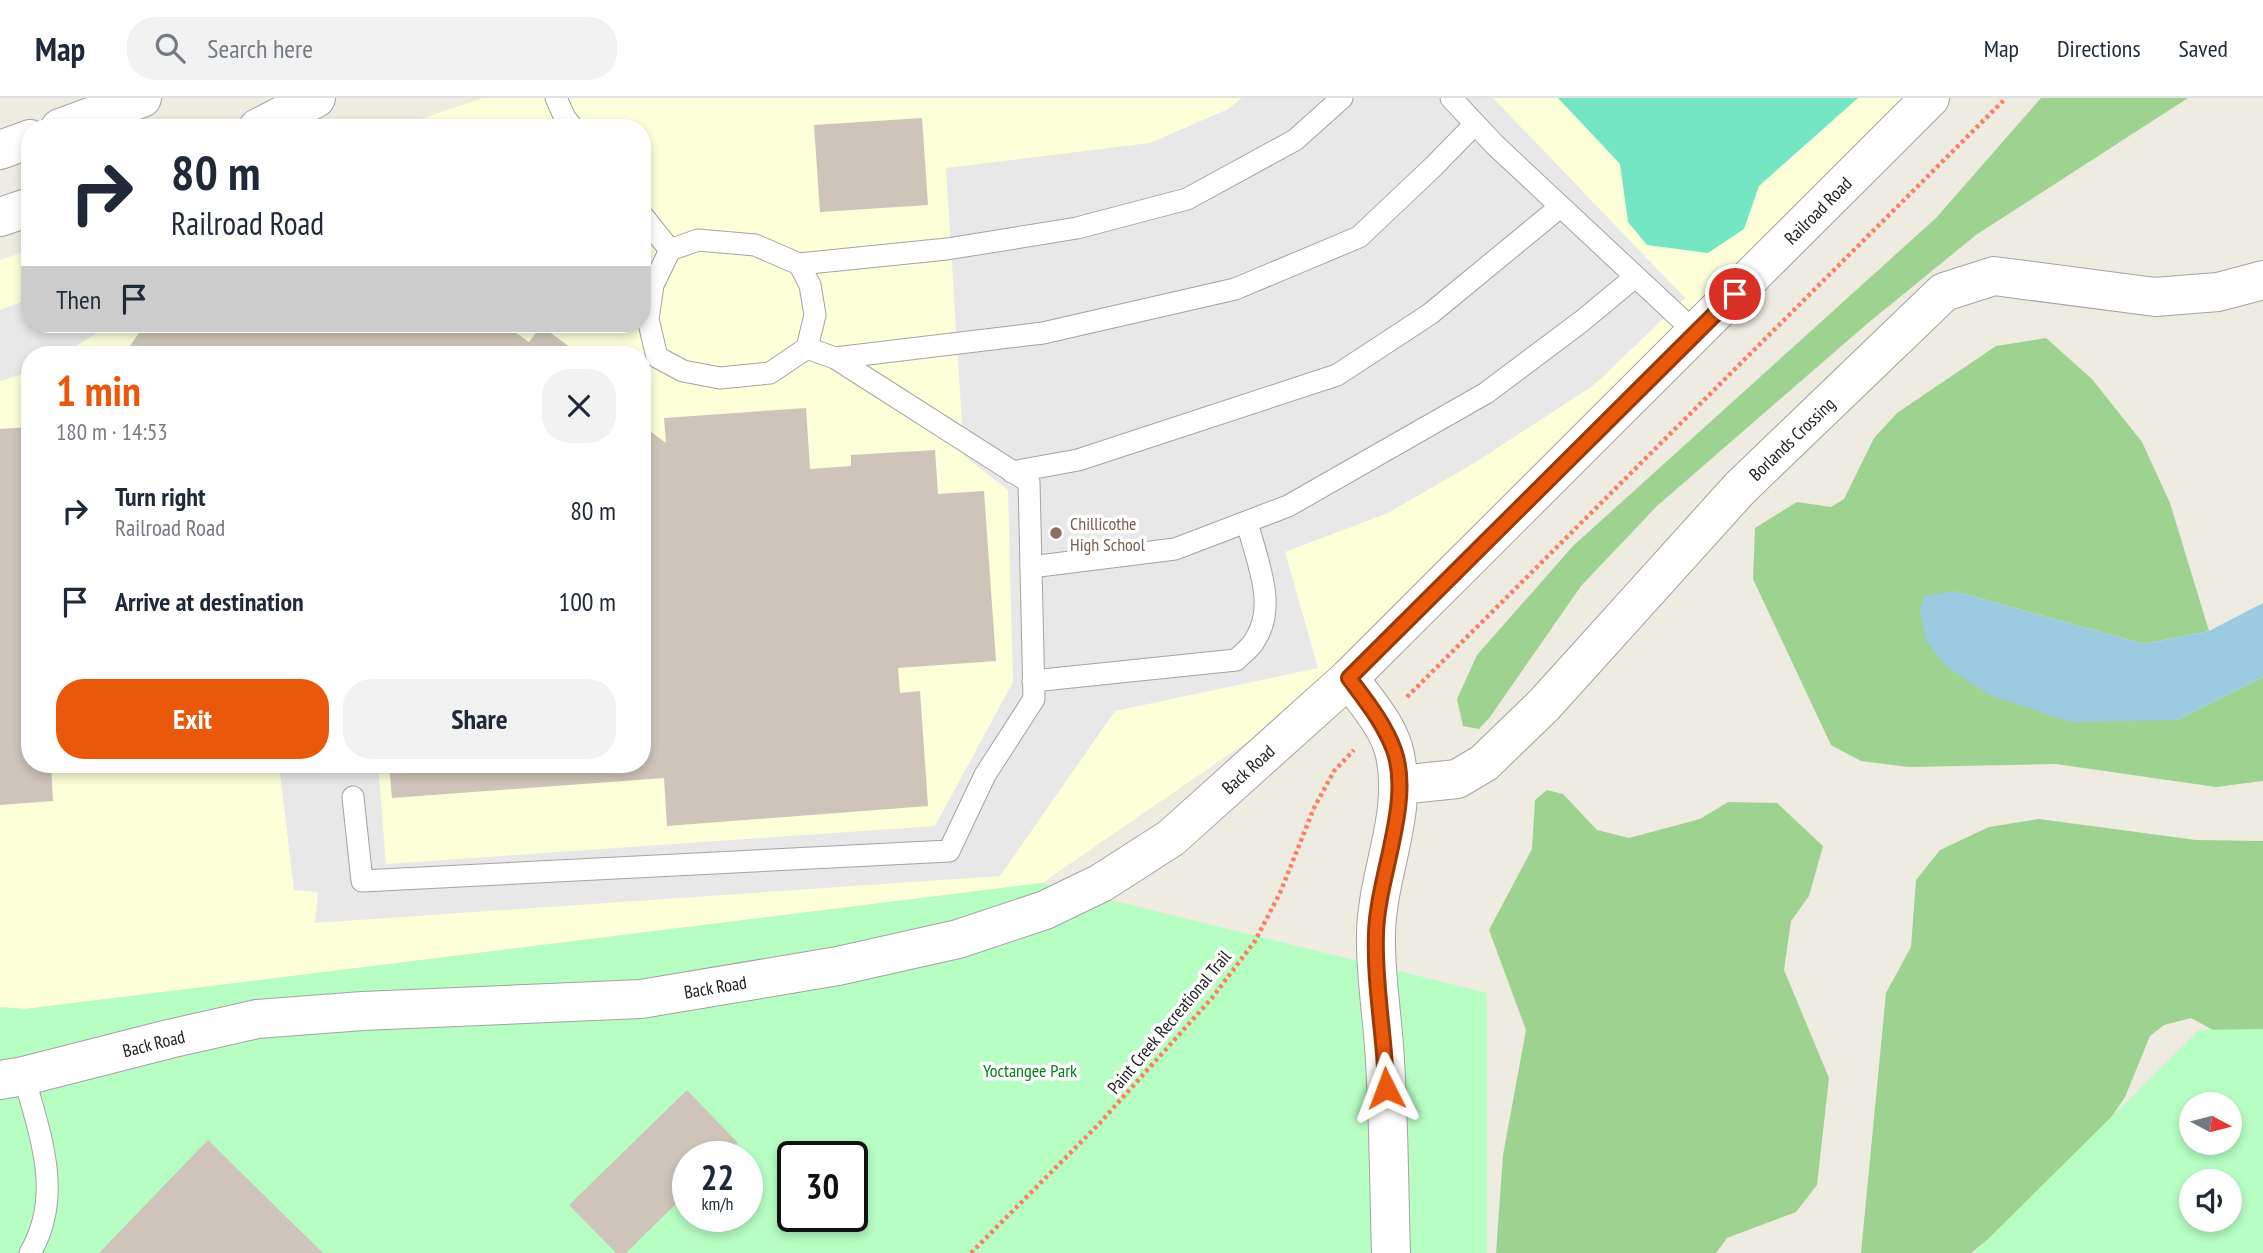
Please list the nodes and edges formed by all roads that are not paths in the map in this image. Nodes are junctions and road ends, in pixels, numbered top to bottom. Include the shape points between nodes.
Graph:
1 (142, 98) edge
2 (316, 98) edge
3 (556, 98) edge
4 (1342, 98) edge
5 (1451, 98) edge
6 (1930, 98) edge
7 (85, 119) edge
8 (275, 119) edge
9 (566, 119) edge
10 (1475, 124) junction
11 (21, 142) edge
12 (0, 150) edge
13 (1560, 207) junction
14 (21, 210) edge
15 (0, 217) edge
16 (651, 226) edge
17 (670, 250) junction
18 (799, 264) junction
19 (1635, 277) junction
20 (2263, 280) edge
21 (651, 299) edge
22 (651, 332) edge
23 (1696, 333) junction
24 (807, 348) junction
25 (835, 358) junction
26 (1012, 471) junction
27 (1247, 522) junction
28 (1031, 567) junction
29 (1349, 678) junction
30 (1033, 681) junction
31 (1399, 785) junction
32 (353, 797) dead end
33 (12, 1078) edge
34 (30, 1253) edge
35 (1391, 1253) edge

1 - 7 street
2 - 8 street
3 - 9 lane
4 - 18 lane via 1295,140 1187,199 1077,228 947,249
5 - 10 lane
6 - 23 street, Railroad Road
10 - 13 lane
10 - 25 lane via 1359,237 1235,289 1043,332
11 - 12 street
13 - 19 lane
13 - 26 lane via 1430,314 1337,375 1078,460
14 - 15 street
16 - 17 lane
17 - 18 lane via 698,240 755,245
17 - 21 lane
18 - 24 lane via 810,285 816,315
19 - 23 lane
19 - 27 lane via 1486,393 1289,506
20 - 31 street, Borlands Crossing via 2218,292 2155,297 1994,276 1944,292 1740,488 1544,705 1484,763 1457,779
22 - 24 lane via 657,357 682,371 720,378 769,373
23 - 29 street, Railroad Road
24 - 25 lane
25 - 26 lane
26 - 28 lane via 1028,482
27 - 28 lane via 1175,549
27 - 30 lane via 1266,613 1255,641 1236,660
28 - 30 lane
29 - 31 street via 1382,722 1395,752
29 - 33 street, Back Road via 1171,838 1101,883 1045,910 958,939 838,967 641,999 257,1019
30 - 32 lane via 1034,699 985,775 949,851 362,881
31 - 35 street via 1376,934
33 - 34 lane via 48,1180 41,1235

